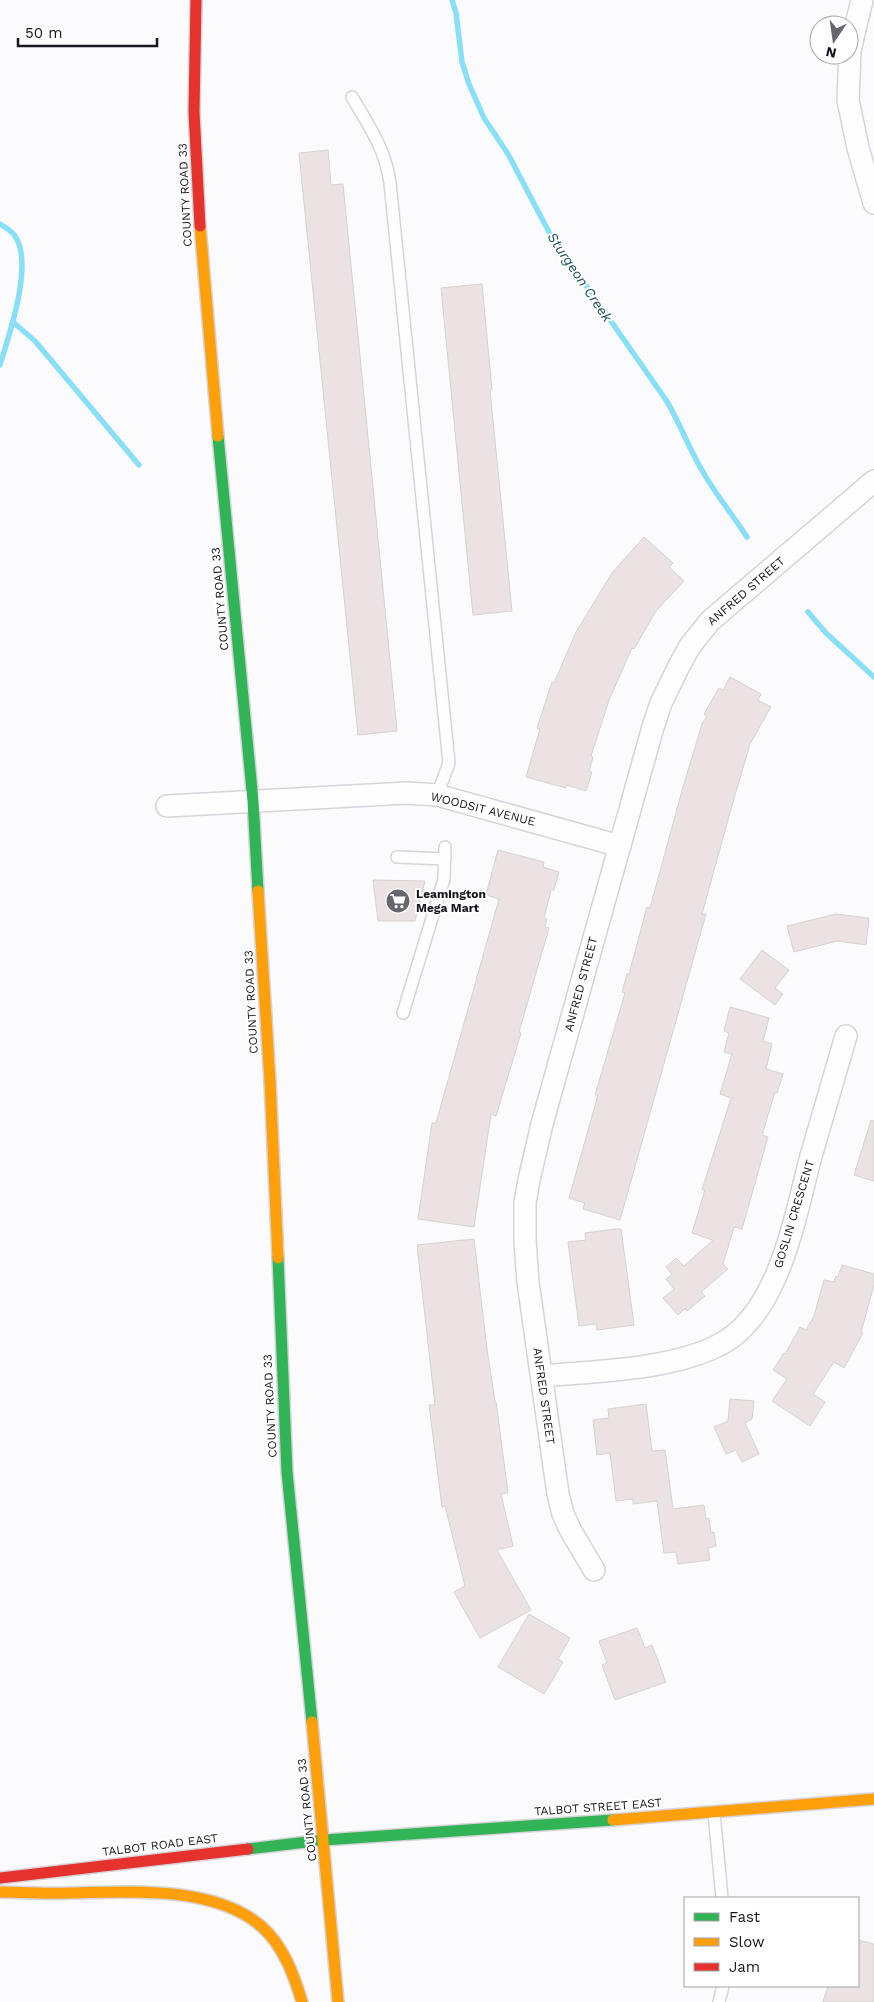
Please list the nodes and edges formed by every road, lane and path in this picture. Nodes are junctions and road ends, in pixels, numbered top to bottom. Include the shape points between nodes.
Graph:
1 (196, 0) edge
2 (862, 0) edge
3 (352, 97) dead end
4 (874, 203) edge
5 (874, 481) edge
6 (437, 795) junction
7 (253, 801) junction
8 (167, 806) dead end
9 (620, 846) junction
10 (397, 857) dead end
11 (403, 1013) dead end
12 (846, 1036) dead end
13 (542, 1376) junction
14 (594, 1570) dead end
15 (874, 1799) edge
16 (714, 1813) junction
17 (324, 1840) junction
18 (0, 1878) edge
19 (0, 1892) edge
20 (722, 1897) edge
21 (723, 1987) edge
22 (302, 2002) edge
23 (338, 2002) edge
24 (720, 2002) edge

1 - 7 main road, COUNTY ROAD 33 via 194,112 202,261
2 - 4 street via 850,50 848,100
3 - 6 lane via 380,145 390,183 449,763
5 - 9 street, ANFRED STREET via 710,621 690,646 660,703
6 - 7 street, WOODSIT AVENUE via 407,793
6 - 9 street, WOODSIT AVENUE
7 - 8 street, WOODSIT AVENUE
7 - 17 main road, COUNTY ROAD 33 via 287,1472
9 - 13 street, ANFRED STREET via 542,1124 525,1203 526,1262
10 - 11 lane via 445,853 444,879
12 - 13 street, GOSLIN CRESCENT via 785,1251 769,1290 751,1320 729,1340 690,1357 634,1367
13 - 14 street, ANFRED STREET via 563,1514
15 - 16 main road, TALBOT STREET EAST
16 - 17 main road, TALBOT STREET EAST
16 - 20 lane
17 - 18 main road, TALBOT ROAD EAST
17 - 23 main road, COUNTY ROAD 33
19 - 22 main road via 183,1896 242,1913 275,1942 296,1982
21 - 24 lane

